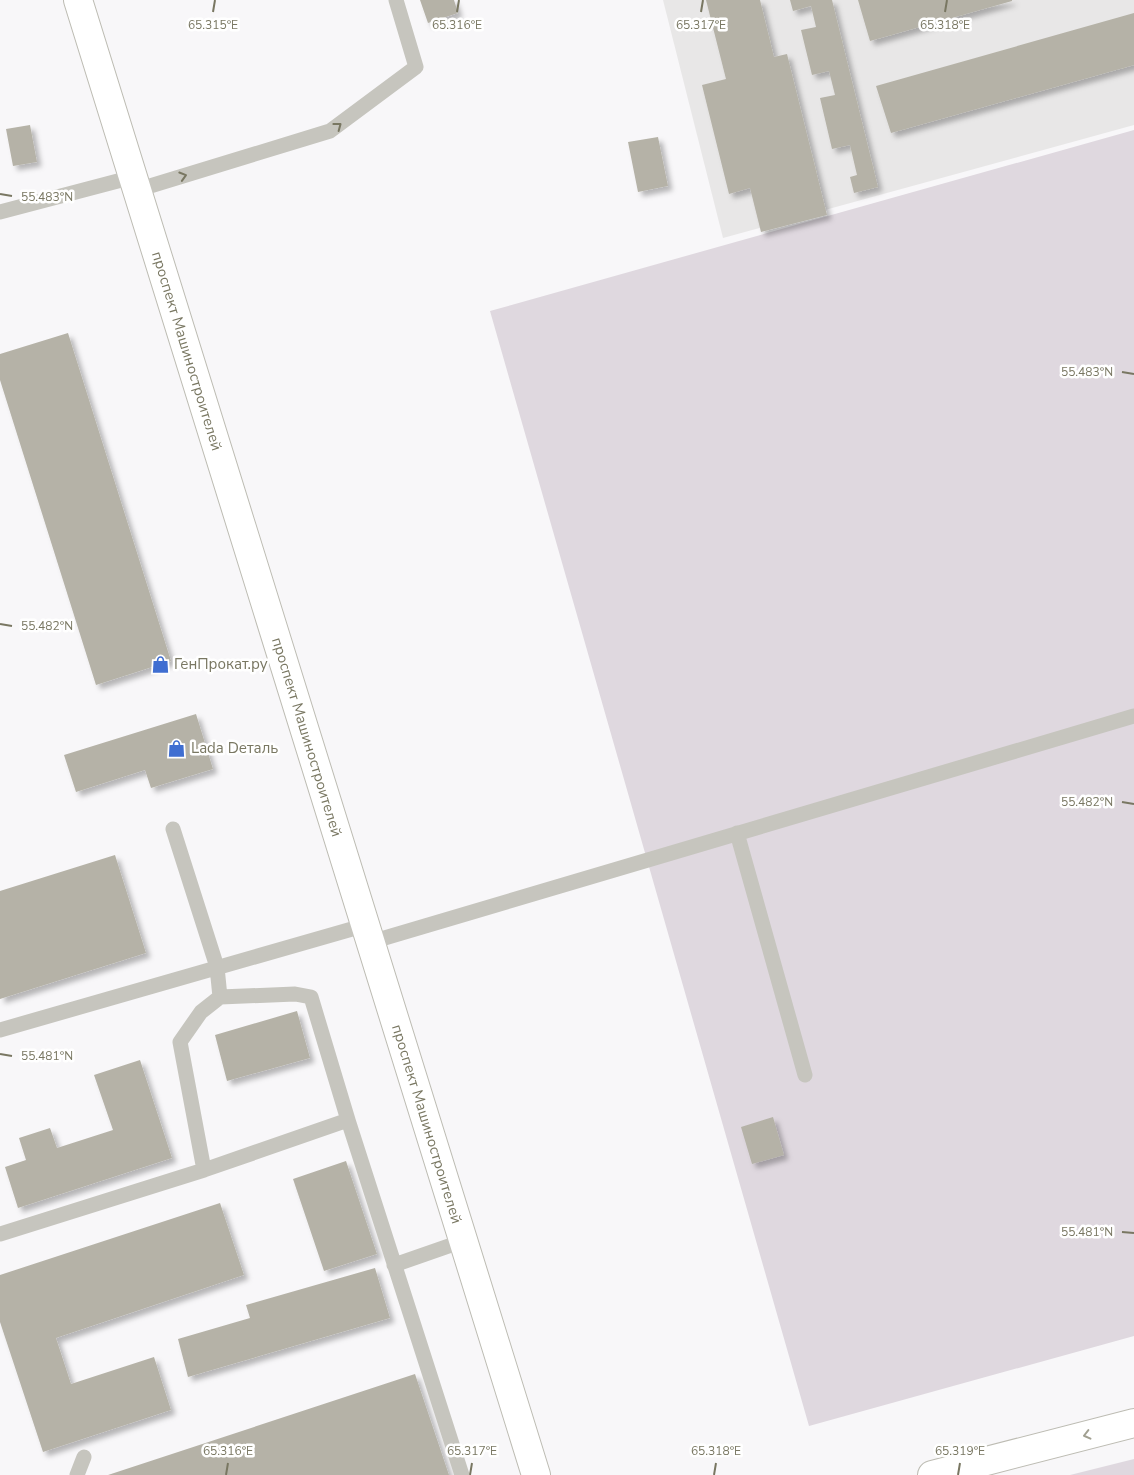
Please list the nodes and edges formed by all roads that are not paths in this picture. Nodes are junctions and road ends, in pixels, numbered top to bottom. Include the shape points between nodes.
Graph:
1 (78, 0) edge
2 (396, 0) edge
3 (135, 183) junction
4 (0, 212) edge
5 (1134, 716) edge
6 (173, 829) dead end
7 (737, 833) junction
8 (368, 934) junction
9 (217, 968) junction
10 (220, 997) junction
11 (0, 1030) edge
12 (805, 1075) dead end
13 (348, 1120) junction
14 (204, 1170) junction
15 (0, 1234) edge
16 (464, 1241) junction
17 (394, 1264) junction
18 (1134, 1423) edge
19 (84, 1457) dead end
20 (77, 1475) edge
21 (462, 1475) edge
22 (536, 1475) edge
23 (932, 1475) edge

1 - 3 main road, проспект Машиностроителей
3 -> 2 lane via 330,132 416,67
3 - 4 lane
3 - 8 main road, проспект Машиностроителей
5 - 7 lane
6 - 9 lane
7 - 8 lane
7 - 12 lane
8 - 9 lane
8 - 16 main road, проспект Машиностроителей
9 - 10 lane
9 - 11 lane
10 - 13 lane via 295,994 310,997
10 - 14 lane via 202,1012 180,1042
13 - 14 lane
13 - 17 lane
14 - 15 lane
16 - 17 lane
16 - 22 main road, проспект Машиностроителей
17 - 21 lane
18 -> 23 main road
19 - 20 lane

